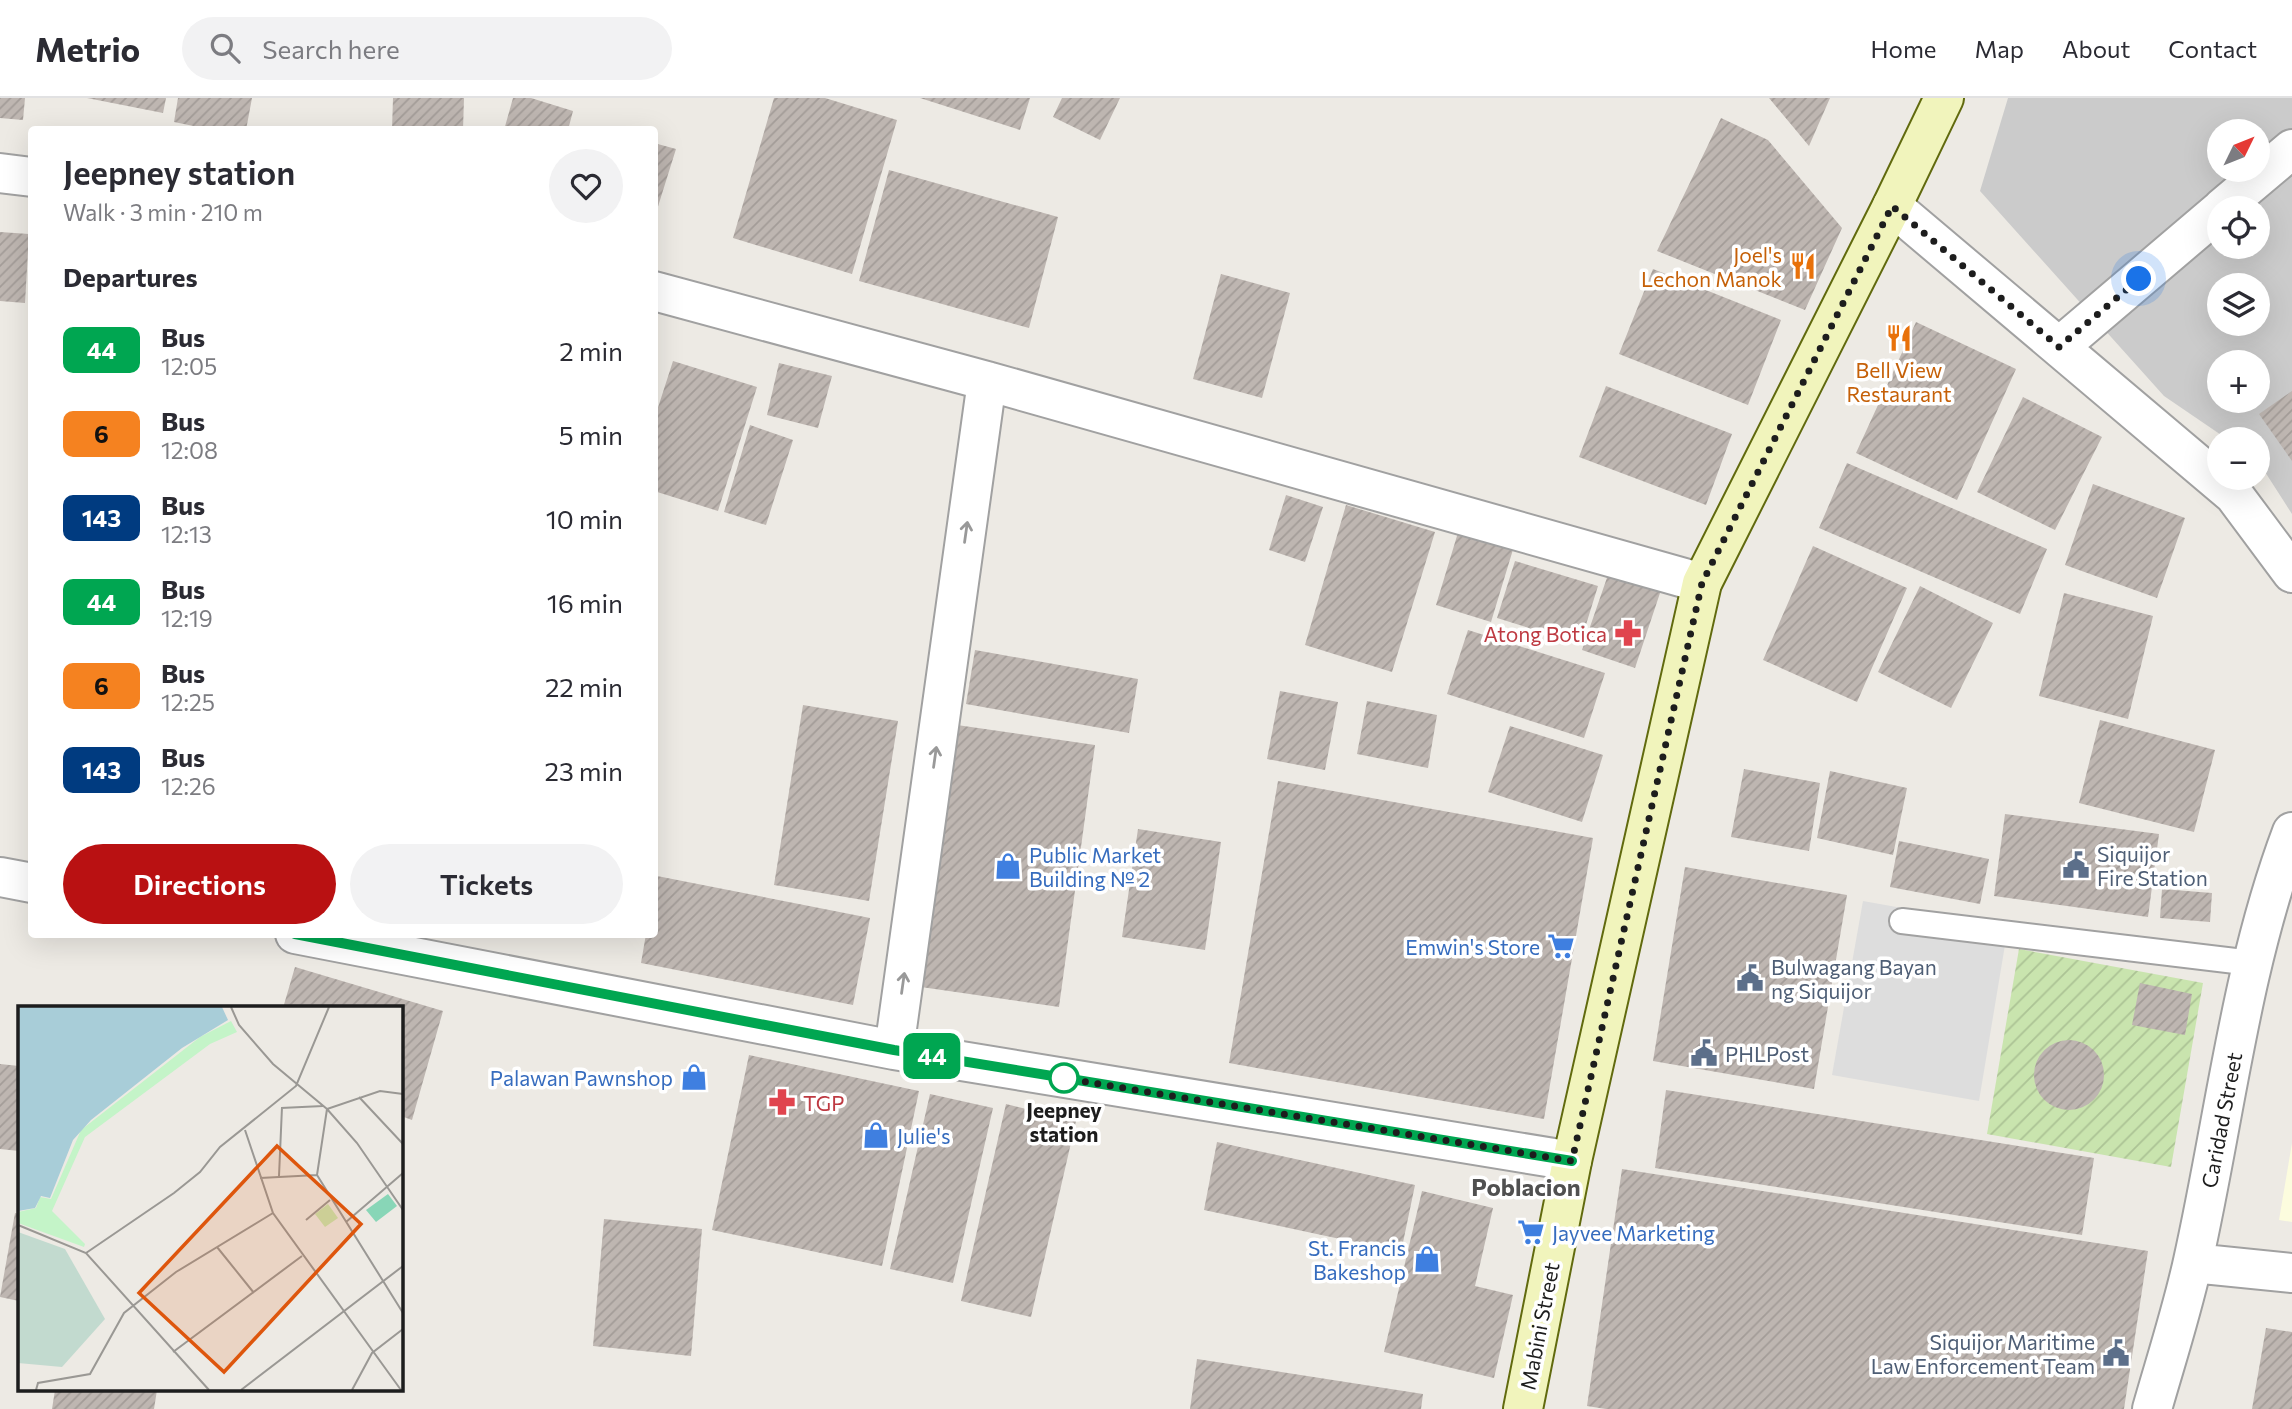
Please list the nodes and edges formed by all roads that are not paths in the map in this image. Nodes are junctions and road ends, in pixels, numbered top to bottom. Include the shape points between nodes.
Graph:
1 (1944, 98) edge
2 (2292, 149) edge
3 (0, 173) edge
4 (28, 176) edge
5 (2237, 196) edge
6 (1892, 206) junction
7 (2207, 222) edge
8 (658, 292) edge
9 (2059, 347) junction
10 (987, 381) junction
11 (2292, 573) edge
12 (1702, 583) junction
13 (2292, 832) edge
14 (0, 877) edge
15 (28, 882) edge
16 (1902, 921) dead end
17 (316, 938) edge
18 (2252, 963) junction
19 (894, 1050) junction
20 (1572, 1161) junction
21 (2193, 1263) junction
22 (2292, 1273) edge
23 (1523, 1409) edge
24 (2152, 1409) edge

1 - 6 street, Mabini Street
2 - 5 street
3 - 4 street
6 - 9 street
6 - 12 street, Mabini Street
7 - 9 street
8 - 10 street
9 - 11 street via 2234,495
10 - 12 street
19 -> 10 street
12 - 20 street, Mabini Street
13 - 18 street, Caridad Street
14 - 15 street
16 - 18 lane
17 - 19 street
18 - 21 street, Caridad Street
19 - 20 street
20 - 23 street, Mabini Street
21 - 22 street
21 - 24 street, Caridad Street

